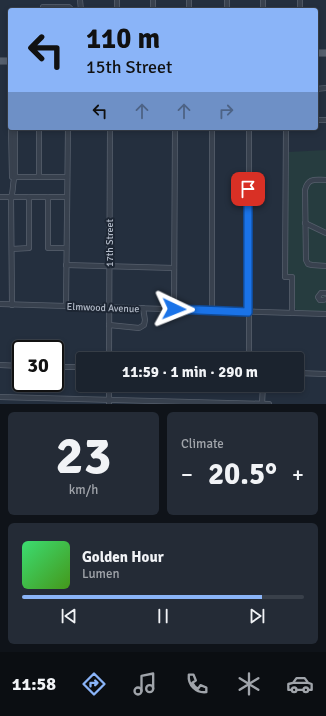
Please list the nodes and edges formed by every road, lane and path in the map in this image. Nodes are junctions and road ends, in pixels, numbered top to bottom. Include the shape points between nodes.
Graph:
1 (43, 0) edge
2 (43, 8) edge
3 (70, 8) edge
4 (11, 130) edge
5 (15, 130) edge
6 (39, 130) edge
7 (68, 130) edge
8 (110, 130) edge
9 (175, 130) edge
10 (212, 130) edge
11 (249, 130) edge
12 (286, 130) edge
13 (13, 176) junction
14 (39, 176) junction
15 (67, 177) junction
16 (326, 180) edge
17 (0, 196) edge
18 (11, 197) junction
19 (29, 197) junction
20 (48, 197) junction
21 (67, 197) junction
22 (306, 222) junction
23 (326, 233) edge
24 (66, 248) junction
25 (12, 249) junction
26 (66, 265) junction
27 (109, 266) junction
28 (326, 266) edge
29 (174, 268) junction
30 (326, 293) edge
31 (326, 299) edge
32 (0, 304) edge
33 (12, 304) junction
34 (66, 306) junction
35 (109, 308) junction
36 (143, 308) junction
37 (174, 309) junction
38 (212, 310) junction
39 (248, 312) junction
40 (292, 313) junction
41 (326, 314) edge
42 (109, 325) junction
43 (109, 352) edge
44 (249, 352) edge
45 (0, 365) edge
46 (12, 366) edge
47 (64, 367) edge
48 (76, 367) edge
49 (304, 373) edge
50 (326, 374) edge
51 (263, 392) edge
52 (0, 397) edge
53 (109, 402) edge
54 (262, 404) edge
55 (269, 404) edge

1 - 2 street
2 - 3 street
4 - 13 street
5 - 13 street
6 - 14 street
7 - 15 street
8 - 27 street, 17th Street
9 - 29 street
10 - 38 street
11 - 39 street
12 - 40 street via 285,277 292,277
13 - 14 street
13 - 18 street
14 - 15 street
15 - 21 street
16 - 22 street via 311,180 306,186
17 - 18 street
18 - 19 street
18 - 25 street
19 - 20 street
19 - 25 street via 29,248
20 - 21 street
20 - 24 street via 48,248
21 - 24 street
22 - 23 street
22 - 28 street via 308,264
24 - 26 street
25 - 33 street
26 - 27 street
26 - 34 street
27 - 29 street
27 - 35 street, 17th Street
29 - 37 street
30 - 31 street via 321,293 318,297 320,300
32 - 33 street, Elmwood Avenue
33 - 34 street, Elmwood Avenue
34 - 35 street, Elmwood Avenue
35 - 36 street, Elmwood Avenue
35 - 42 street, 17th Street
36 - 37 street, Elmwood Avenue
36 - 42 street via 145,320 144,325 139,328
37 - 38 street, Elmwood Avenue
38 - 39 street, Elmwood Avenue
39 - 40 street, Elmwood Avenue
39 - 44 street
40 - 41 street, Elmwood Avenue
42 - 43 street, 17th Street
45 - 46 street
47 - 48 street
49 - 50 street
51 - 54 street
52 - 53 street
53 - 54 street
54 - 55 street

